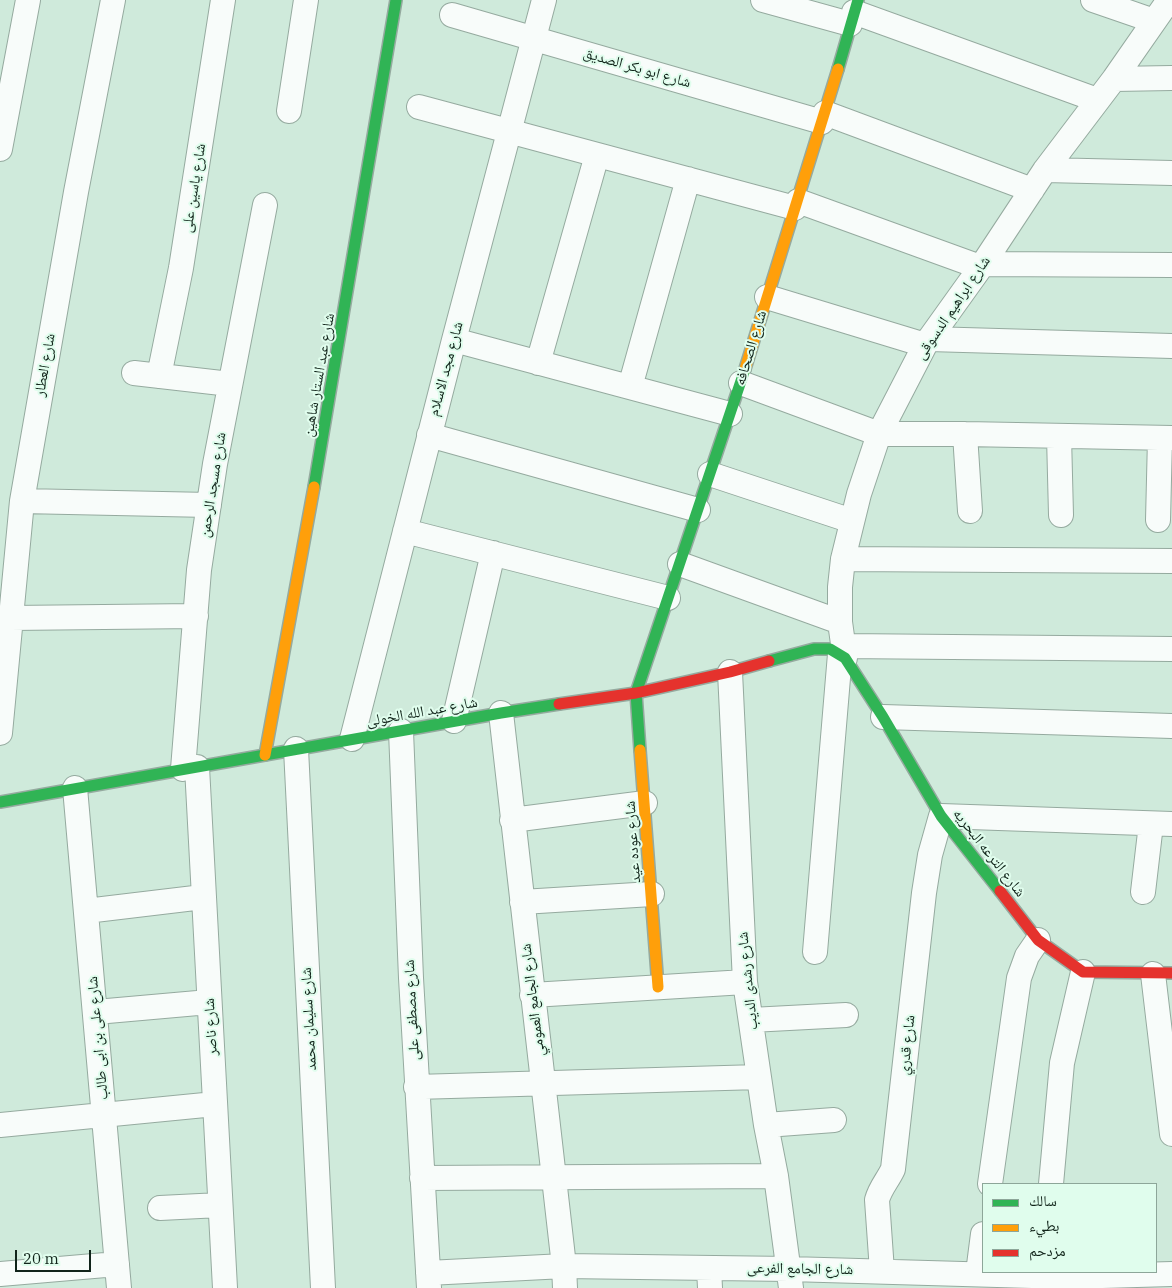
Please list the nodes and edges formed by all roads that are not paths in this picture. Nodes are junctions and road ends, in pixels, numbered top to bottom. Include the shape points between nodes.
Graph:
1 (28, 0) edge
2 (113, 0) edge
3 (224, 0) edge
4 (306, 0) edge
5 (396, 0) edge
6 (544, 0) edge
7 (763, 0) edge
8 (1094, 0) edge
9 (1169, 0) edge
10 (854, 12) edge
11 (452, 15) dead end
12 (1154, 21) junction
13 (534, 39) junction
14 (1172, 78) edge
15 (1114, 79) junction
16 (1097, 100) junction
17 (419, 107) dead end
18 (288, 111) dead end
19 (824, 118) junction
20 (509, 131) junction
21 (0, 149) edge
22 (597, 155) junction
23 (1045, 170) junction
24 (1172, 173) edge
25 (688, 179) junction
26 (1032, 190) junction
27 (797, 204) junction
28 (265, 205) dead end
29 (1172, 265) edge
30 (981, 266) junction
31 (767, 297) junction
32 (454, 340) junction
33 (927, 342) junction
34 (1172, 346) edge
35 (538, 362) junction
36 (134, 373) dead end
37 (159, 376) junction
38 (741, 383) junction
39 (230, 384) junction
40 (630, 387) junction
41 (730, 414) junction
42 (879, 434) junction
43 (965, 434) junction
44 (429, 435) junction
45 (1059, 436) junction
46 (1166, 438) edge
47 (710, 474) junction
48 (22, 501) junction
49 (209, 506) junction
50 (698, 510) junction
51 (970, 511) dead end
52 (1061, 515) dead end
53 (1158, 520) dead end
54 (852, 521) junction
55 (405, 531) junction
56 (493, 553) junction
57 (843, 559) junction
58 (1172, 561) edge
59 (680, 564) junction
60 (668, 598) junction
61 (196, 616) junction
62 (10, 618) junction
63 (840, 622) junction
64 (1172, 649) edge
65 (843, 653) junction
66 (730, 672) junction
67 (636, 693) junction
68 (501, 713) junction
69 (882, 717) junction
70 (454, 721) junction
71 (1172, 726) edge
72 (401, 731) junction
73 (0, 733) edge
74 (352, 739) junction
75 (296, 750) junction
76 (265, 755) junction
77 (190, 768) junction
78 (76, 788) junction
79 (0, 802) edge
80 (645, 803) junction
81 (941, 816) junction
82 (512, 820) junction
83 (1161, 824) edge
84 (1143, 892) dead end
85 (652, 894) junction
86 (203, 897) junction
87 (522, 902) junction
88 (86, 910) junction
89 (1038, 940) junction
90 (815, 952) dead end
91 (1083, 972) junction
92 (1162, 973) edge
93 (745, 982) junction
94 (658, 988) junction
95 (532, 995) junction
96 (209, 1002) junction
97 (96, 1012) junction
98 (846, 1015) dead end
99 (751, 1020) junction
100 (759, 1077) junction
101 (543, 1084) junction
102 (416, 1087) junction
103 (215, 1104) junction
104 (105, 1115) junction
105 (834, 1120) dead end
106 (0, 1125) edge
107 (766, 1125) junction
108 (1172, 1134) edge
109 (554, 1176) junction
110 (776, 1176) junction
111 (422, 1178) junction
112 (990, 1183) edge
113 (1051, 1183) edge
114 (220, 1205) junction
115 (160, 1208) dead end
116 (117, 1264) junction
117 (0, 1274) edge
118 (1042, 1274) edge
119 (1172, 1274) edge
120 (564, 1277) edge
121 (891, 1277) edge
122 (709, 1278) edge
123 (790, 1278) edge
124 (992, 1278) edge
125 (428, 1280) edge
126 (1067, 1282) edge
127 (119, 1288) edge
128 (225, 1288) edge
129 (323, 1288) edge

1 - 21 street
2 - 48 street, شارع العطار
3 - 37 street, شارع ياسين على via 181,268
4 - 18 street
5 - 76 street, شارع عبد الستار شاهين via 305,542
6 - 13 street, شارع مجد الاسلام
7 - 10 street
8 - 12 street
9 - 12 street, شارع ابراهيم الدسوقى
10 - 16 street
10 - 19 street, شارع الصحافه
11 - 13 street, شارع ابو بكر الصديق
12 - 15 street, شارع ابراهيم الدسوقى
13 - 19 street, شارع ابو بكر الصديق
13 - 20 street, شارع مجد الاسلام
14 - 15 street
15 - 16 street, شارع ابراهيم الدسوقى
16 - 23 street, شارع ابراهيم الدسوقى
17 - 20 street
19 - 26 street, شارع ابو بكر الصديق
19 - 27 street, شارع الصحافه
20 - 22 street
20 - 32 street, شارع مجد الاسلام
22 - 25 street
22 - 35 street
23 - 24 street
23 - 26 street, شارع ابراهيم الدسوقى
25 - 27 street
25 - 40 street
26 - 30 street, شارع ابراهيم الدسوقى
27 - 30 street
27 - 31 street, شارع الصحافه
28 - 39 street, شارع مسجد الرحمن
29 - 30 street
30 - 33 street, شارع ابراهيم الدسوقى
31 - 33 street
31 - 38 street, شارع الصحافه
32 - 35 street
32 - 44 street, شارع مجد الاسلام
33 - 34 street
33 - 42 street, شارع ابراهيم الدسوقى
35 - 40 street
36 - 37 street
37 - 39 street
38 - 41 street, شارع الصحافه
38 - 42 street
39 - 49 street, شارع مسجد الرحمن
40 - 41 street
41 - 47 street, شارع الصحافه
42 - 43 street
42 - 54 street, شارع ابراهيم الدسوقى
43 - 45 street
43 - 51 street
44 - 50 street
44 - 55 street, شارع مجد الاسلام
45 - 46 street
45 - 52 street
46 - 53 street
47 - 50 street, شارع الصحافه
47 - 54 street
48 - 49 street
48 - 62 street, شارع العطار
49 - 61 street, شارع مسجد الرحمن
50 - 59 street, شارع الصحافه
54 - 57 street, شارع ابراهيم الدسوقى
55 - 56 street
55 - 74 street, شارع مجد الاسلام
56 - 60 street
56 - 70 street
57 - 58 street
57 - 63 street, شارع ابراهيم الدسوقى
59 - 60 street, شارع الصحافه
59 - 63 street
60 - 67 street, شارع الصحافه
61 - 62 street
61 - 77 street, شارع مسجد الرحمن
62 - 73 street, شارع العطار
63 - 65 street, شارع ابراهيم الدسوقى
64 - 65 street
65 - 66 street, شارع عبد الله الخولى via 814,649
65 - 69 street, شارع الترعه البحريه
65 - 90 street, شارع ابراهيم الدسوقى
66 - 67 street, شارع عبد الله الخولى
66 - 93 street, شارع رشدى الديب
67 - 68 street, شارع عبد الله الخولى
67 - 80 street, شارع عوده عيد
68 - 70 street, شارع عبد الله الخولى
68 - 82 street, شارع الجامع العمومي
69 - 71 street
69 - 81 street, شارع الترعه البحريه
70 - 72 street, شارع عبد الله الخولى
72 - 74 street, شارع عبد الله الخولى
72 - 102 street, شارع مصطفى على
74 - 75 street, شارع عبد الله الخولى
75 - 76 street, شارع عبد الله الخولى
75 - 129 street, شارع سليمان محمد
76 - 77 street, شارع عبد الله الخولى
77 - 78 street, شارع عبد الله الخولى
77 - 86 street, شارع ناصر
78 - 79 street, شارع عبد الله الخولى
78 - 88 street, شارع على بن ابى طالب
80 - 82 street
80 - 85 street, شارع عوده عيد
81 - 83 street
81 - 89 street, شارع الترعه البحريه
81 - 121 street, شارع قدري via 924,893 893,1169 877,1200
82 - 87 street, شارع الجامع العمومي
83 - 84 street
85 - 87 street
85 - 94 street, شارع عوده عيد
86 - 88 street
86 - 96 street, شارع ناصر
87 - 95 street, شارع الجامع العمومي
88 - 97 street, شارع على بن ابى طالب
89 - 91 street, شارع الترعه البحريه
89 - 112 street via 1019,978
91 - 92 street
91 - 113 street via 1062,1063
92 - 108 street
93 - 94 street
93 - 99 street, شارع رشدى الديب
94 - 95 street
95 - 101 street, شارع الجامع العمومي
96 - 97 street
96 - 103 street, شارع ناصر
97 - 104 street, شارع على بن ابى طالب
98 - 99 street
99 - 100 street, شارع رشدى الديب
100 - 101 street
100 - 107 street, شارع رشدى الديب
101 - 102 street
101 - 109 street, شارع الجامع العمومي
102 - 111 street, شارع مصطفى على
103 - 104 street
103 - 114 street, شارع ناصر
104 - 106 street
104 - 116 street, شارع على بن ابى طالب
105 - 107 street
107 - 110 street, شارع رشدى الديب
109 - 110 street
109 - 111 street
109 - 120 street, شارع الجامع العمومي
110 - 123 street, شارع رشدى الديب
111 - 125 street, شارع مصطفى على
114 - 115 street
114 - 128 street, شارع ناصر
116 - 117 street
116 - 127 street, شارع على بن ابى طالب
118 - 124 street, شارع الجامع الفرعى
118 - 126 street, شارع الجامع الفرعى
119 - 126 street, شارع الجامع الفرعى
120 - 122 street, شارع الجامع الفرعى
120 - 125 street, شارع الجامع الفرعى
121 - 123 street, شارع الجامع الفرعى
121 - 124 street, شارع الجامع الفرعى
122 - 123 street, شارع الجامع الفرعى

